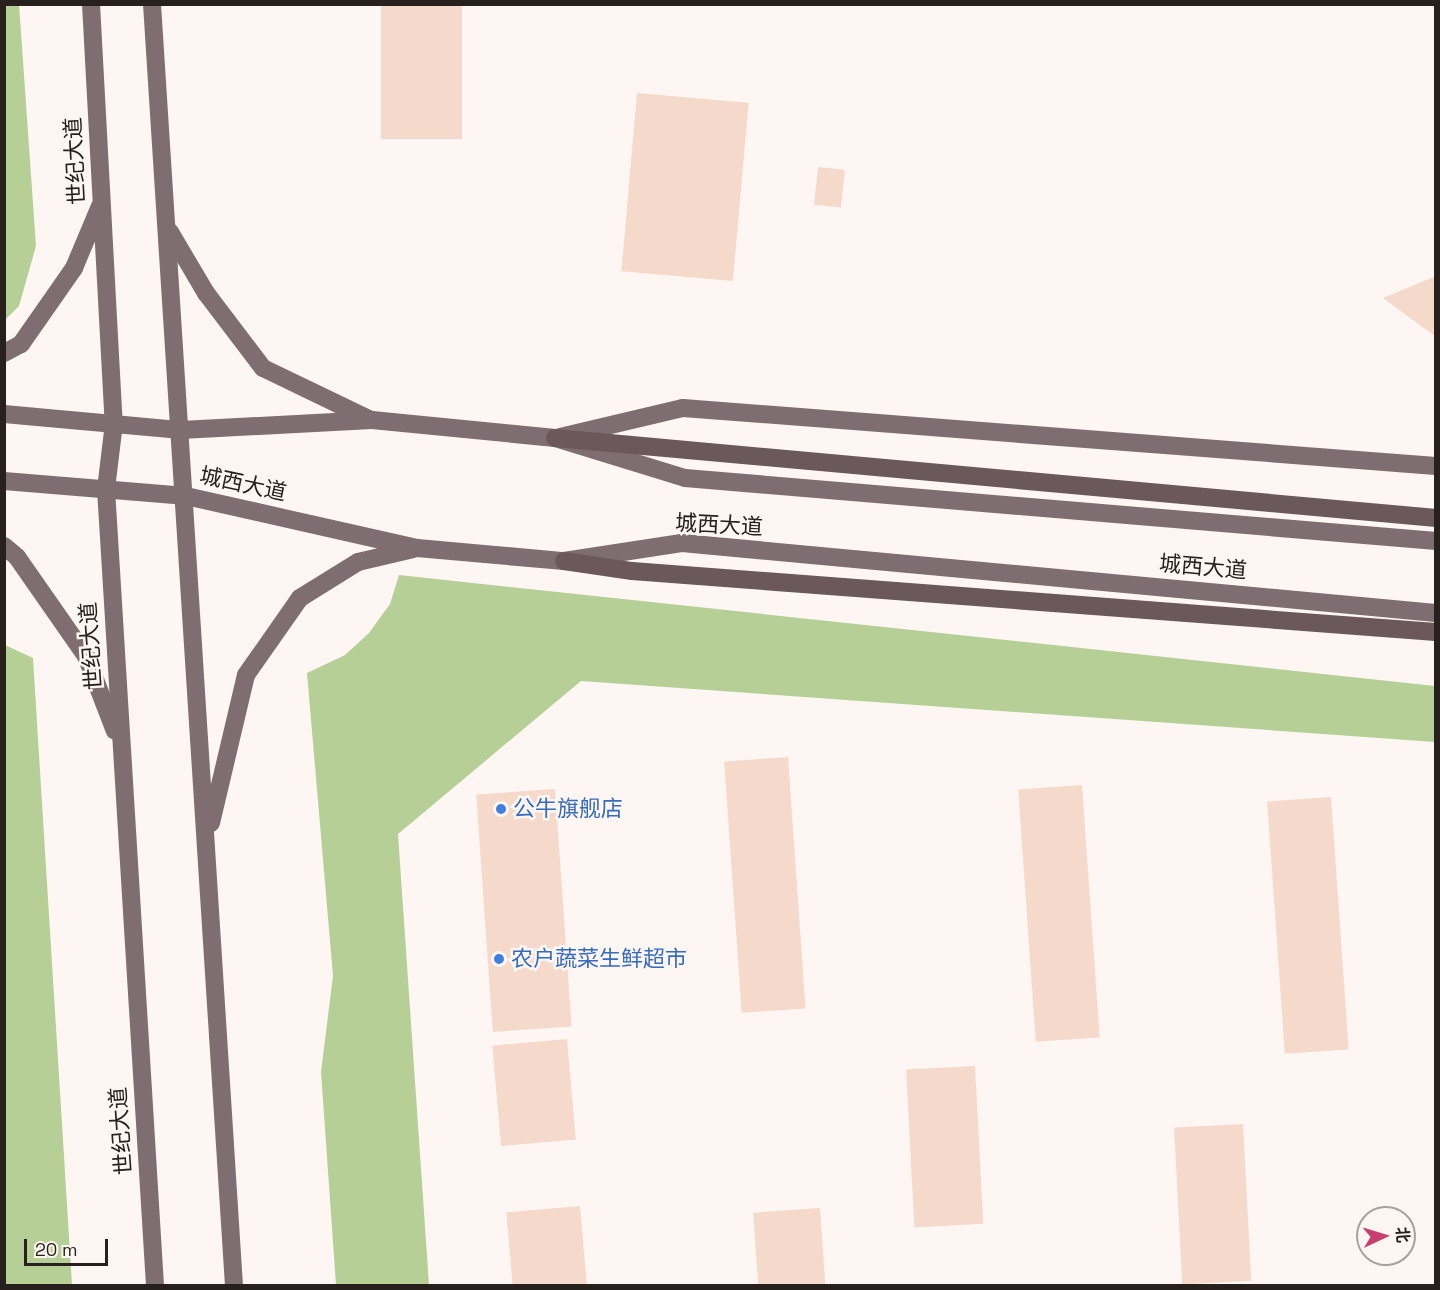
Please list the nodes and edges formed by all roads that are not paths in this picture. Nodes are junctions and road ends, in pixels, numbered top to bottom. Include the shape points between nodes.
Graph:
1 (91, 4) edge
2 (152, 4) edge
3 (102, 202) junction
4 (167, 228) junction
5 (4, 353) edge
6 (4, 414) edge
7 (372, 420) junction
8 (114, 423) junction
9 (181, 430) junction
10 (555, 438) junction
11 (1436, 466) edge
12 (4, 481) edge
13 (106, 489) junction
14 (186, 496) junction
15 (1436, 518) edge
16 (1436, 541) edge
17 (4, 546) edge
18 (417, 548) junction
19 (564, 561) junction
20 (1436, 613) edge
21 (1436, 632) edge
22 (122, 748) junction
23 (206, 842) junction
24 (155, 1286) edge
25 (234, 1286) edge

1 - 3 main road, 世纪大道
2 - 4 main road
3 - 5 main road via 74,268 21,344
3 - 8 main road, 世纪大道
4 - 7 main road via 206,293 263,368
4 - 9 main road
6 - 8 main road, 城西大道
7 - 9 main road, 城西大道
7 - 10 main road, 城西大道
8 - 9 main road, 城西大道
8 - 13 main road, 世纪大道
9 - 14 main road
10 - 11 main road, 城西大道 via 683,408
10 - 15 highway
10 - 16 main road, 城西大道 via 685,478
12 - 13 main road, 城西大道
13 - 14 main road, 城西大道
13 - 22 main road, 世纪大道
14 - 18 main road, 城西大道
14 - 23 main road
17 - 22 main road via 17,556 86,656
18 - 19 main road, 城西大道
18 - 23 main road via 358,562 300,598 246,675
19 - 20 main road, 城西大道 via 682,543
19 - 21 highway via 632,571
22 - 24 main road, 世纪大道
23 - 25 main road

